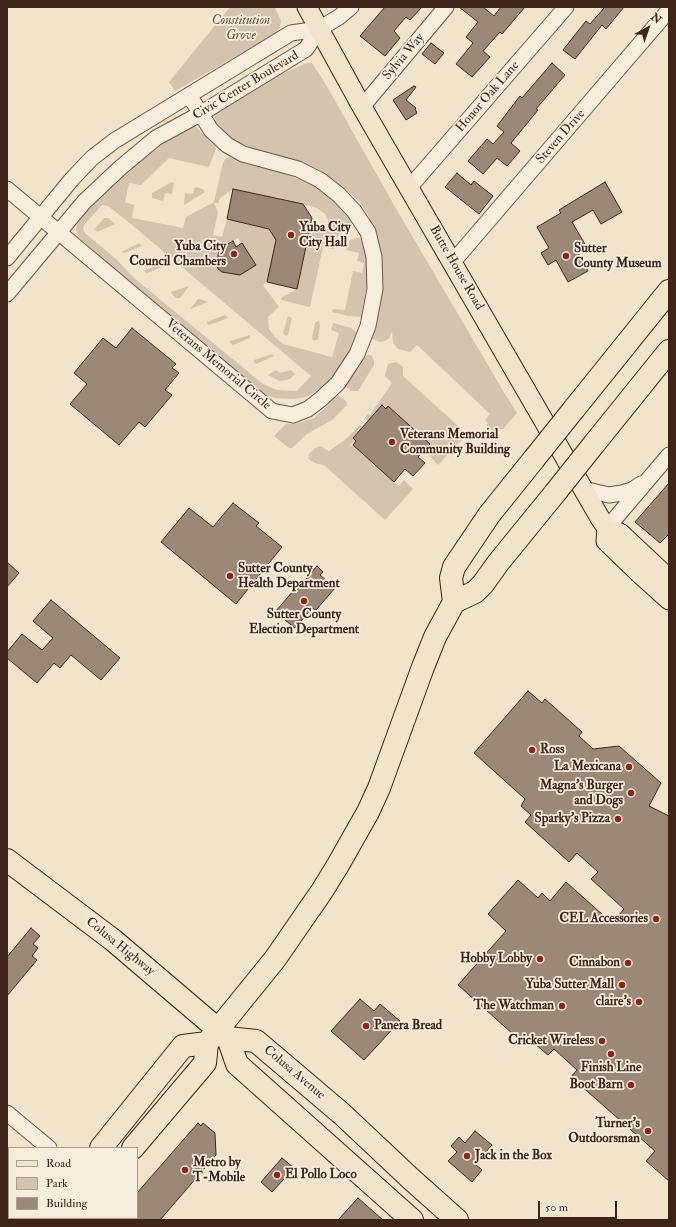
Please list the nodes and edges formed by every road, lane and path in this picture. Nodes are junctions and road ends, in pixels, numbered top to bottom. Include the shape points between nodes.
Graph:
1 (307, 7) edge
2 (351, 7) edge
3 (446, 7) edge
4 (566, 7) edge
5 (669, 10) edge
6 (319, 29) junction
7 (189, 95) junction
8 (362, 107) junction
9 (200, 114) junction
10 (410, 188) junction
11 (7, 189) edge
12 (41, 217) junction
13 (59, 232) junction
14 (7, 258) edge
15 (452, 263) junction
16 (669, 291) edge
17 (7, 294) edge
18 (669, 351) edge
19 (669, 455) edge
20 (650, 477) junction
21 (583, 489) junction
22 (607, 528) junction
23 (669, 579) edge
24 (669, 600) edge
25 (454, 602) junction
26 (7, 860) edge
27 (218, 1037) junction
28 (9, 1118) edge
29 (48, 1147) edge
30 (102, 1147) edge
31 (134, 1147) edge
32 (412, 1220) edge
33 (457, 1220) edge

1 - 6 main road, Butte House Road
2 - 6 street
3 - 8 street, Sylvia Way
4 - 10 street, Honor Oak Lane
5 - 15 street, Steven Drive
6 - 7 street, Civic Center Boulevard via 291,33
6 - 8 main road, Butte House Road
6 - 9 street, Civic Center Boulevard via 306,49
7 - 9 street, Veterans Memorial Circle
7 - 12 street, Civic Center Boulevard via 114,141 92,158
8 - 10 main road, Butte House Road
9 - 13 street, Civic Center Boulevard via 156,138 132,158 84,202
9 - 13 street, Veterans Memorial Circle via 214,134 243,154 298,169 320,180 339,194 368,232 374,257 375,289 368,326 357,354 338,383 321,399 308,409 293,415 272,411
10 - 15 main road, Butte House Road
11 - 12 street, Veterans Memorial Circle
12 - 13 street, Veterans Memorial Circle
12 - 14 street, Civic Center Boulevard
13 - 17 street, Civic Center Boulevard
15 - 21 main road, Butte House Road
16 - 25 highway, bridge via 489,515 454,567 451,578
18 - 25 highway, bridge via 483,584 475,592
19 - 20 street
20 - 21 street via 632,490 622,493 605,494
20 - 22 street
21 - 22 main road, Butte House Road
22 - 23 main road, Butte House Road via 620,534
22 - 24 main road, Butte House Road via 606,541
25 - 27 highway via 423,666 379,788 354,836 322,891
26 - 27 highway, Colusa Highway via 163,981
27 - 30 highway, Colusa Avenue via 183,1046
27 - 31 highway via 205,1063
27 - 32 highway via 237,1064
27 - 33 highway, Colusa Avenue via 256,1041 342,1114
28 - 29 street

